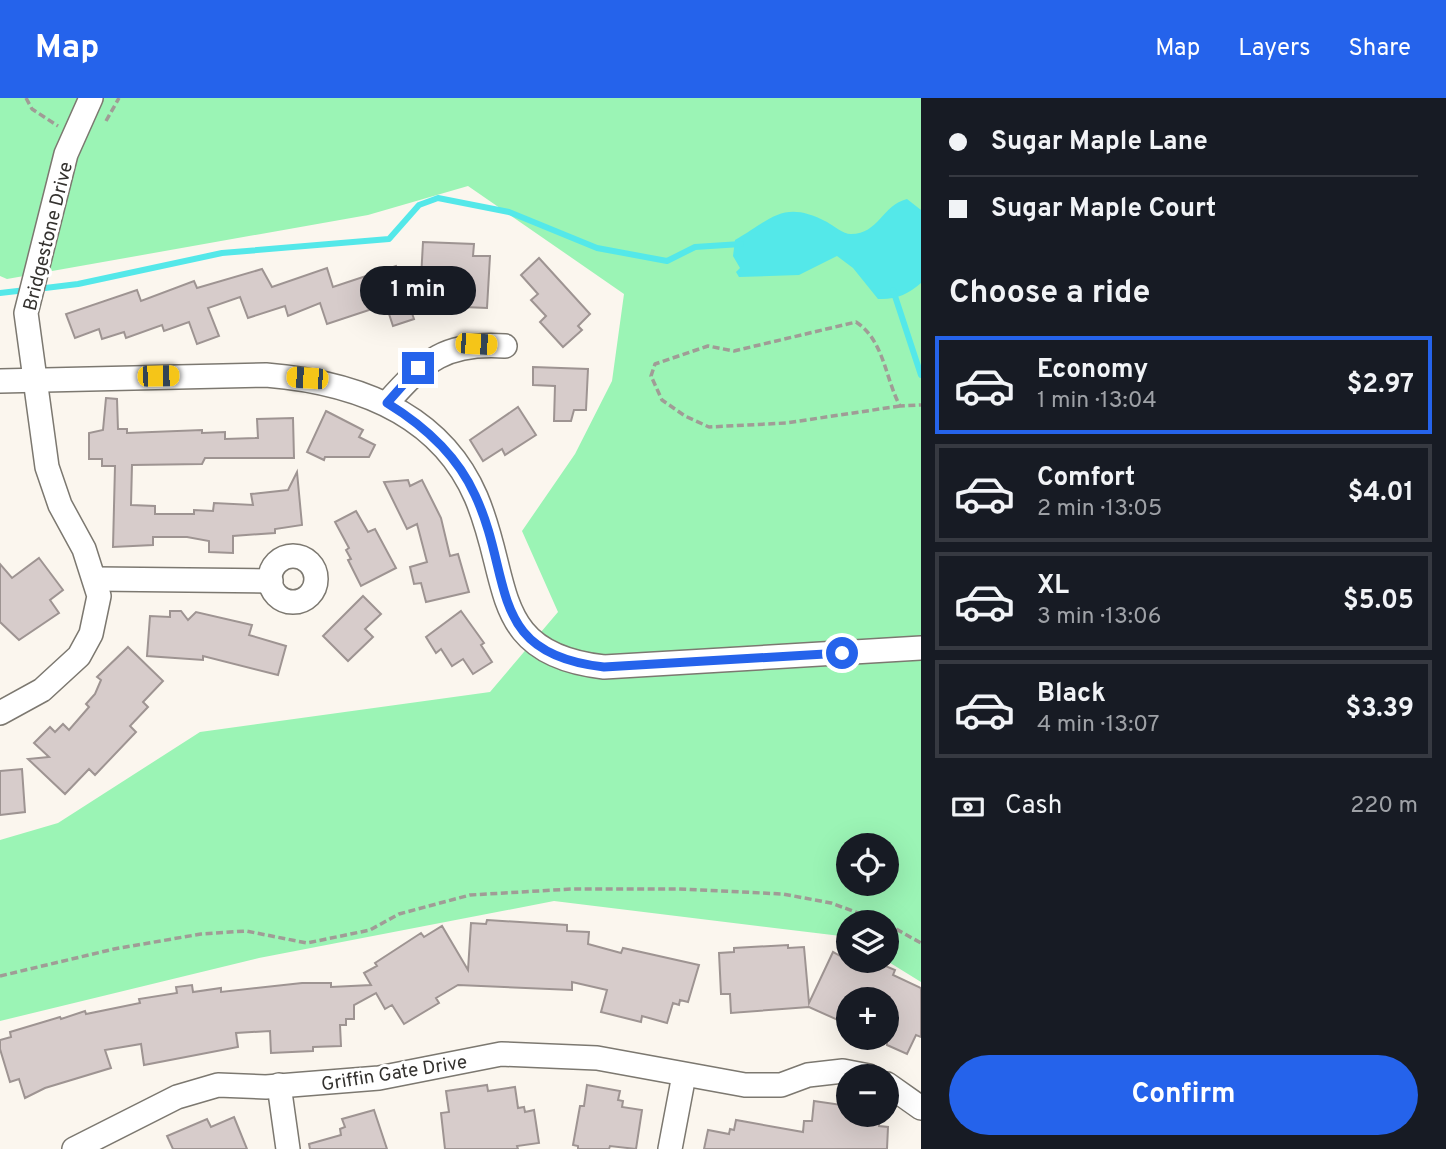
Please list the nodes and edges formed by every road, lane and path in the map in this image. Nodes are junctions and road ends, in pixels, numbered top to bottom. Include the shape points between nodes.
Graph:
1 (90, 98) edge
2 (505, 346) dead end
3 (33, 378) junction
4 (0, 381) edge
5 (387, 403) junction
6 (920, 405) edge
7 (900, 406) junction
8 (96, 579) junction
9 (271, 582) dead end
10 (921, 648) edge
11 (0, 713) edge
12 (850, 910) edge
13 (899, 931) edge
14 (921, 943) edge
15 (0, 976) edge
16 (836, 1072) edge
17 (684, 1074) junction
18 (279, 1085) junction
19 (899, 1092) edge
20 (921, 1108) edge
21 (74, 1149) edge
22 (288, 1149) edge
23 (670, 1149) edge

1 - 3 street, Bridgestone Drive via 66,154 26,313
2 - 5 street via 476,344 434,357
3 - 4 street
3 - 5 street via 266,375 307,378
3 - 8 street, Bridgestone Drive via 47,467
5 - 10 street via 429,432 463,472 487,526 513,617 545,653 604,667
6 - 7 path
7 - 7 path via 786,423 709,427 662,400 651,376 655,364 708,346 734,351 856,322 874,340
8 - 9 street
8 - 11 street via 96,617 79,656 42,690
12 - 15 path via 783,894 679,889 470,895 399,914 370,930 307,943 246,931 201,934
13 - 14 path
16 - 17 street, Griffin Gate Drive via 808,1075 782,1085 745,1085
17 - 18 street, Griffin Gate Drive via 572,1055 500,1054 379,1078
17 - 23 street
18 - 21 street, Griffin Gate Drive via 218,1085 191,1092
18 - 22 street
19 - 20 street

